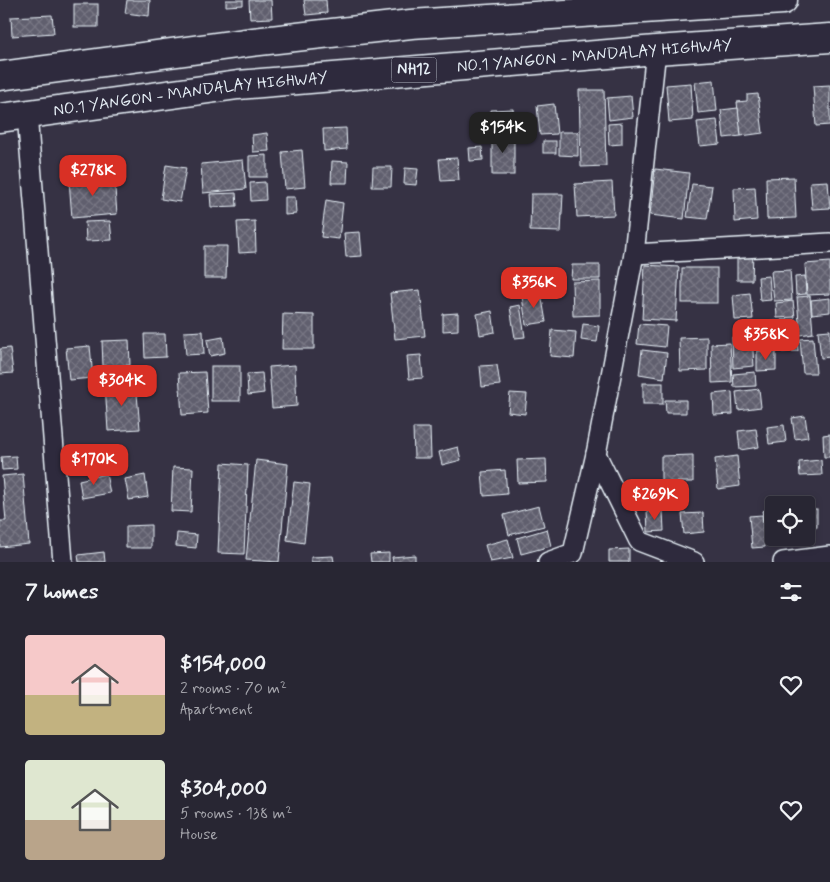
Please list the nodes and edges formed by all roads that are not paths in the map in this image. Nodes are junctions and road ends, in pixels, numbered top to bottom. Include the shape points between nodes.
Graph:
1 (783, 0) edge
2 (830, 38) edge
3 (656, 50) junction
4 (0, 76) edge
5 (27, 114) junction
6 (0, 118) edge
7 (830, 243) edge
8 (634, 254) junction
9 (596, 454) junction
10 (830, 556) edge
11 (63, 562) edge
12 (548, 562) edge
13 (694, 562) edge
14 (782, 562) edge

1 - 4 highway via 411,24
2 - 3 highway, NO.1 YANGON - MANDALAY HIGHWAY / NH12
3 - 5 highway, NO.1 YANGON - MANDALAY HIGHWAY / NH12 via 238,85
3 - 8 street
5 - 6 highway, NO.1 YANGON - MANDALAY HIGHWAY / NH12
5 - 11 street
7 - 8 street
8 - 9 street
9 - 12 street via 573,553
9 - 13 street via 639,541
10 - 14 street

